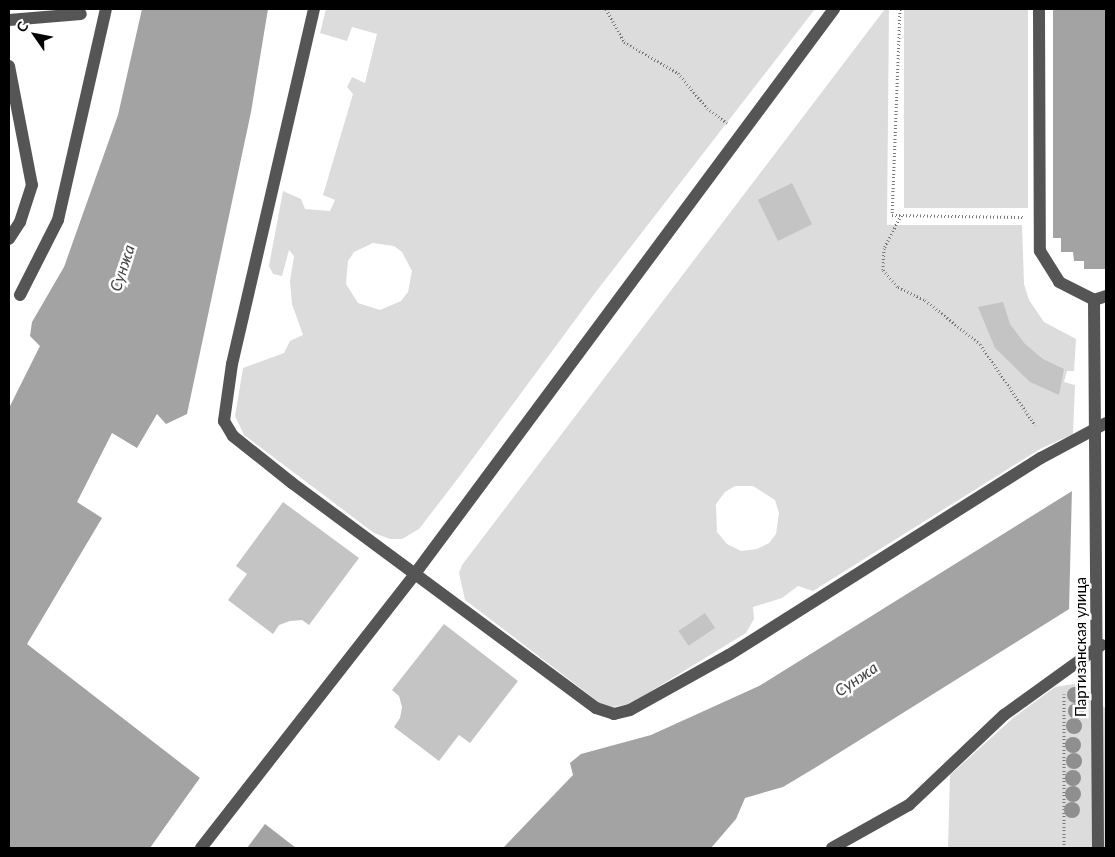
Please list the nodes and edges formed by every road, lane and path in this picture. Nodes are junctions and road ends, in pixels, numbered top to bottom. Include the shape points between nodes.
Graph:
1 (106, 9) edge
2 (314, 9) edge
3 (606, 9) edge
4 (834, 9) edge
5 (900, 9) edge
6 (1039, 9) edge
7 (81, 14) dead end
8 (9, 20) edge
9 (9, 66) edge
10 (744, 130) junction
11 (901, 215) junction
12 (1040, 217) junction
13 (15, 219) edge
14 (9, 239) edge
15 (20, 295) dead end
16 (1100, 298) edge
17 (1035, 425) dead end
18 (1100, 426) edge
19 (414, 575) junction
20 (1100, 641) edge
21 (1065, 673) junction
22 (201, 848) edge
23 (832, 848) edge
24 (1064, 848) edge
25 (1098, 848) edge

1 - 15 street via 58,220
2 - 19 street via 232,364 224,421 233,436
3 - 10 path via 624,42 678,73 707,108 727,124
4 - 10 street
5 - 11 path via 892,215
6 - 12 street
7 - 8 street
9 - 13 street via 32,185
10 - 19 street
11 - 12 path
11 - 17 path via 884,248 882,270 898,287 924,300 980,344
12 - 16 street via 1040,251 1059,282
13 - 14 street
16 - 18 street, Партизанская улица
18 - 19 street via 728,655 630,710 614,714 596,708 577,695
18 - 20 street, Партизанская улица via 1096,446
19 - 22 street
20 - 21 street
20 - 25 street, Партизанская улица
21 - 23 street via 1004,715 909,805
21 - 24 path

